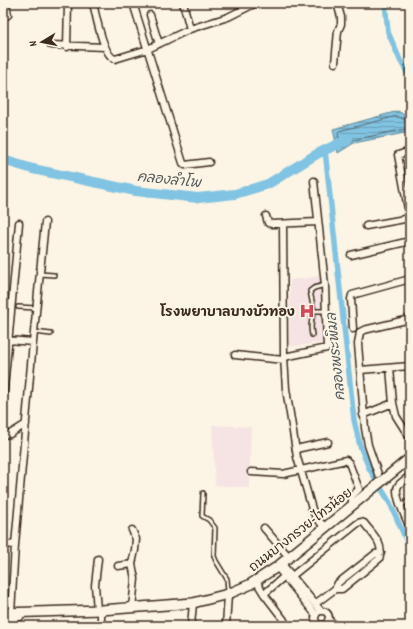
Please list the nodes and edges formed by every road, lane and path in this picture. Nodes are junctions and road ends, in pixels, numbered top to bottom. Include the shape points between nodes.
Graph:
1 (6, 3) edge
2 (68, 3) edge
3 (93, 3) edge
4 (133, 3) edge
5 (183, 3) edge
6 (256, 3) edge
7 (337, 3) edge
8 (150, 15) dead end
9 (3, 18) edge
10 (190, 29) junction
11 (159, 44) junction
12 (51, 45) dead end
13 (67, 47) junction
14 (105, 47) junction
15 (148, 49) junction
16 (335, 63) dead end
17 (410, 151) edge
18 (209, 162) dead end
19 (314, 181) dead end
20 (266, 216) dead end
21 (410, 219) edge
22 (45, 222) dead end
23 (318, 222) junction
24 (19, 223) dead end
25 (283, 224) junction
26 (366, 226) dead end
27 (410, 241) edge
28 (351, 255) dead end
29 (40, 274) junction
30 (54, 275) dead end
31 (410, 279) edge
32 (325, 285) junction
33 (18, 307) dead end
34 (36, 308) junction
35 (314, 311) junction
36 (326, 311) junction
37 (410, 319) edge
38 (353, 329) dead end
39 (34, 332) junction
40 (51, 334) dead end
41 (312, 335) dead end
42 (8, 340) junction
43 (33, 342) junction
44 (235, 355) dead end
45 (284, 358) junction
46 (410, 366) edge
47 (390, 368) junction
48 (360, 370) junction
49 (3, 400) edge
50 (393, 403) junction
51 (364, 415) junction
52 (26, 424) junction
53 (3, 435) edge
54 (410, 438) edge
55 (328, 442) dead end
56 (296, 449) junction
57 (410, 458) edge
58 (301, 471) junction
59 (251, 472) dead end
60 (378, 474) dead end
61 (410, 476) edge
62 (203, 493) dead end
63 (410, 499) edge
64 (352, 505) junction
65 (401, 506) junction
66 (264, 528) dead end
67 (324, 528) junction
68 (410, 528) edge
69 (132, 530) dead end
70 (3, 544) edge
71 (15, 545) junction
72 (289, 557) junction
73 (98, 559) dead end
74 (132, 564) junction
75 (279, 565) junction
76 (118, 566) dead end
77 (288, 576) junction
78 (256, 580) junction
79 (228, 594) junction
80 (264, 594) junction
81 (3, 599) edge
82 (12, 599) junction
83 (193, 603) junction
84 (315, 604) junction
85 (132, 608) junction
86 (99, 610) junction
87 (319, 613) junction
88 (7, 619) edge
89 (328, 620) junction
90 (317, 624) edge
91 (101, 626) edge
92 (191, 626) edge
93 (226, 626) edge
94 (285, 626) edge
95 (337, 626) edge

1 - 9 street via 8,15
2 - 13 street
3 - 14 street
4 - 15 street
5 - 10 street
6 - 10 street via 228,17
7 - 16 street via 341,24
8 - 11 street
10 - 11 street
11 - 15 street
12 - 13 street
13 - 14 street
14 - 15 street via 115,59
15 - 18 street via 183,163 185,165
17 - 21 street via 398,155
19 - 23 street
20 - 25 street via 269,224
21 - 26 street
22 - 29 street
23 - 25 street
23 - 32 street
24 - 42 street
25 - 45 street
27 - 28 street
29 - 30 lane
29 - 34 street
31 - 38 street via 352,295
32 - 35 lane via 310,292
32 - 36 street
33 - 34 lane
34 - 39 street
35 - 36 lane
35 - 41 lane via 311,318
36 - 45 street via 327,348
37 - 48 street via 361,331 358,344
39 - 40 lane
39 - 43 street
42 - 43 street
42 - 49 street
43 - 52 street
44 - 45 street
45 - 56 street via 286,389
46 - 47 street
47 - 48 street
47 - 50 street
48 - 51 street
50 - 51 street
50 - 54 street via 400,422
51 - 60 street via 368,445
52 - 53 street via 10,434
52 - 71 street
55 - 56 street
56 - 58 street
57 - 64 main road, ถนนบางกรวย-ไทรน้อย
58 - 59 street via 283,474
58 - 64 street via 346,460 359,489 352,496
58 - 67 street via 312,509
61 - 65 street via 399,484 397,489
62 - 79 lane via 202,516 215,528 214,556 227,579
63 - 65 lane
64 - 67 main road, ถนนบางกรวย-ไทรน้อย
65 - 68 street
66 - 72 street
67 - 72 main road, ถนนบางกรวย-ไทรน้อย
69 - 74 street via 136,539
70 - 71 street
71 - 82 street
72 - 75 main road, ถนนบางกรวย-ไทรน้อย
73 - 86 street via 95,585
74 - 76 street
74 - 85 street via 135,579
75 - 77 street
75 - 78 main road, ถนนบางกรวย-ไทรน้อย
77 - 80 street
77 - 84 street
77 - 84 street via 358,523 364,523 380,545 382,553 375,554 360,570 338,583 335,589
77 - 87 street
78 - 79 main road, ถนนบางกรวย-ไทรน้อย
78 - 80 street
79 - 83 main road, ถนนบางกรวย-ไทรน้อย
79 - 93 street
80 - 94 street via 284,620
81 - 82 lane
82 - 88 street
83 - 85 main road, ถนนบางกรวย-ไทรน้อย
83 - 92 street
84 - 87 street
85 - 86 main road, ถนนบางกรวย-ไทรน้อย
86 - 88 main road, ถนนบางกรวย-ไทรน้อย via 28,612
86 - 91 street
87 - 89 street via 328,614
87 - 90 street
89 - 90 street via 324,624
89 - 95 street

